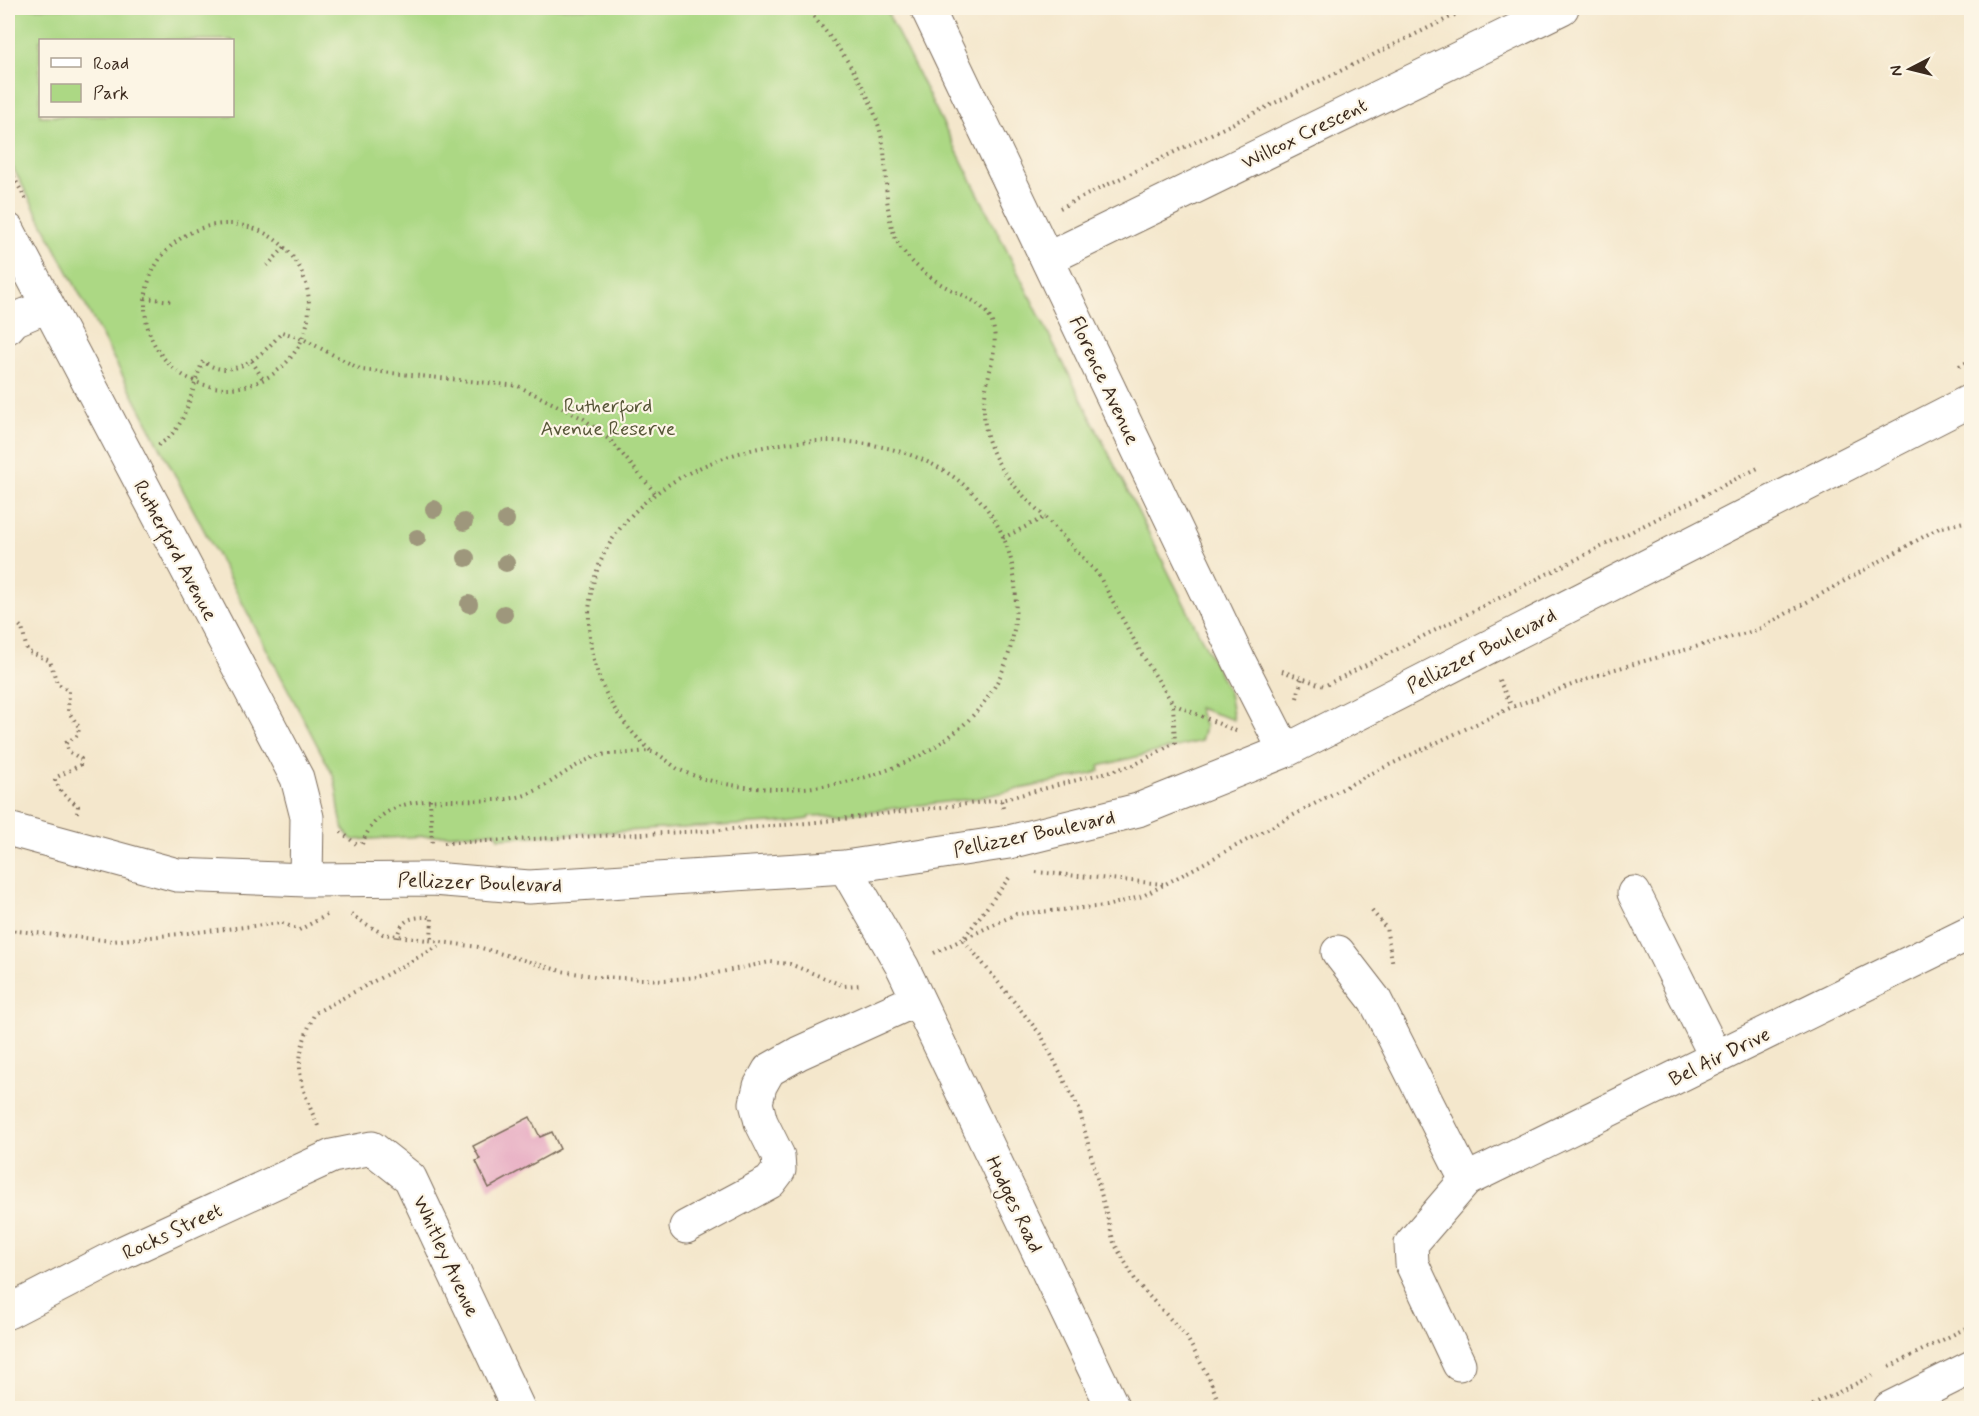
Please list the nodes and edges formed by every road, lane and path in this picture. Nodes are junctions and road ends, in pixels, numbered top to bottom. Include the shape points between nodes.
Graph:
1 (806, 8) edge
2 (927, 8) edge
3 (1469, 8) edge
4 (1562, 8) edge
5 (8, 230) edge
6 (285, 247) junction
7 (1058, 253) junction
8 (267, 266) dead end
9 (145, 298) junction
10 (172, 301) dead end
11 (47, 306) junction
12 (8, 327) edge
13 (303, 339) junction
14 (1971, 360) edge
15 (252, 361) junction
16 (1950, 370) dead end
17 (264, 381) junction
18 (194, 382) junction
19 (1971, 400) edge
20 (129, 461) junction
21 (1770, 461) dead end
22 (656, 494) junction
23 (1045, 517) junction
24 (1971, 520) edge
25 (1003, 538) junction
26 (8, 627) edge
27 (1279, 669) dead end
28 (1285, 751) junction
29 (652, 752) junction
30 (430, 800) junction
31 (1002, 800) dead end
32 (77, 814) dead end
33 (8, 829) edge
34 (362, 844) dead end
35 (845, 867) junction
36 (1026, 871) dead end
37 (306, 880) junction
38 (1165, 885) junction
39 (1634, 892) dead end
40 (1372, 911) dead end
41 (336, 912) dead end
42 (347, 912) dead end
43 (8, 930) edge
44 (1971, 932) edge
45 (397, 938) junction
46 (963, 939) junction
47 (431, 942) junction
48 (444, 944) junction
49 (1338, 952) dead end
50 (932, 954) dead end
51 (1394, 970) dead end
52 (866, 983) dead end
53 (916, 1000) junction
54 (1716, 1057) junction
55 (335, 1156) junction
56 (1466, 1180) junction
57 (686, 1227) dead end
58 (8, 1312) edge
59 (1459, 1364) dead end
60 (1971, 1367) edge
61 (518, 1408) edge
62 (1113, 1408) edge
63 (1221, 1408) edge
64 (1890, 1408) edge

1 - 23 path via 834,40 861,82 882,143 892,228 907,255 932,278 972,299 990,320 994,350 984,412 989,443 1015,489
2 - 7 street, Florence Avenue
3 - 7 path via 1052,212
4 - 7 street, Willcox Crescent
5 - 11 street, Rutherford Avenue
6 - 8 path
6 - 9 path via 254,227 226,224 199,228 168,248 157,263
6 - 13 path via 300,267 308,290 309,315
7 - 28 street, Florence Avenue via 1240,663
9 - 10 path
9 - 18 path via 145,315 156,348 179,374
11 - 12 street via 14,320
11 - 20 street, Rutherford Avenue
13 - 15 path via 282,332
13 - 17 path via 294,356
13 - 22 path via 362,369 518,387 584,419 612,442
14 - 16 path
15 - 17 path
15 - 18 path via 229,368 208,366 203,361
17 - 18 path via 230,389
18 - 20 path via 176,432
19 - 28 street, Pellizzer Boulevard
20 - 37 street, Rutherford Avenue via 297,778 307,818
21 - 27 path via 1324,686
22 - 25 path via 716,461 747,450 813,440 844,441 902,450 930,463 983,505
22 - 29 path via 625,524 608,548 594,578 589,614 590,646 610,705
23 - 25 path
23 - 28 path via 1098,574 1173,704
24 - 38 path via 1939,528 1757,630 1612,670 1512,707 1368,775
25 - 29 path via 1014,580 1016,614 1011,647 987,699 967,724 941,743 910,761 879,772 812,786 776,788 707,779 679,769
26 - 32 path via 22,628 27,651 50,661 57,683 69,691 68,711 79,727 78,735 66,743 68,751 81,759 80,765 55,780 61,792 78,806
28 - 35 street, Pellizzer Boulevard via 1138,810 1009,842
29 - 30 path via 598,755 523,796 473,802
30 - 31 path via 432,843 708,831
30 - 34 path via 417,801 387,814 368,829
33 - 37 street, Pellizzer Boulevard via 177,875
35 - 37 street, Pellizzer Boulevard via 529,887 432,879
35 - 53 street, Hodges Road via 903,968
36 - 38 path
38 - 46 path via 1106,906 1016,914
39 - 54 street
40 - 51 path via 1386,928
41 - 43 path via 299,930 282,923 113,941
42 - 45 path via 374,930
44 - 54 street, Bel Air Drive
45 - 47 path
45 - 47 path via 405,920 432,917
46 - 50 path
46 - 63 path via 1041,1035 1078,1109 1114,1243 1137,1282 1186,1335
47 - 48 path
48 - 52 path via 478,947 561,971 600,977 697,977 770,963 790,964 844,986
48 - 55 path via 315,1012 298,1064 305,1097
49 - 56 street via 1375,1000
53 - 57 street via 769,1070 756,1103 778,1156 779,1170 770,1182
53 - 62 street, Hodges Road
54 - 56 street, Bel Air Drive
55 - 58 street, Rocks Street via 124,1252
55 - 61 street, Whitley Avenue via 372,1148 410,1178
56 - 59 street, Bel Air Drive via 1411,1244 1412,1264
60 - 64 street

